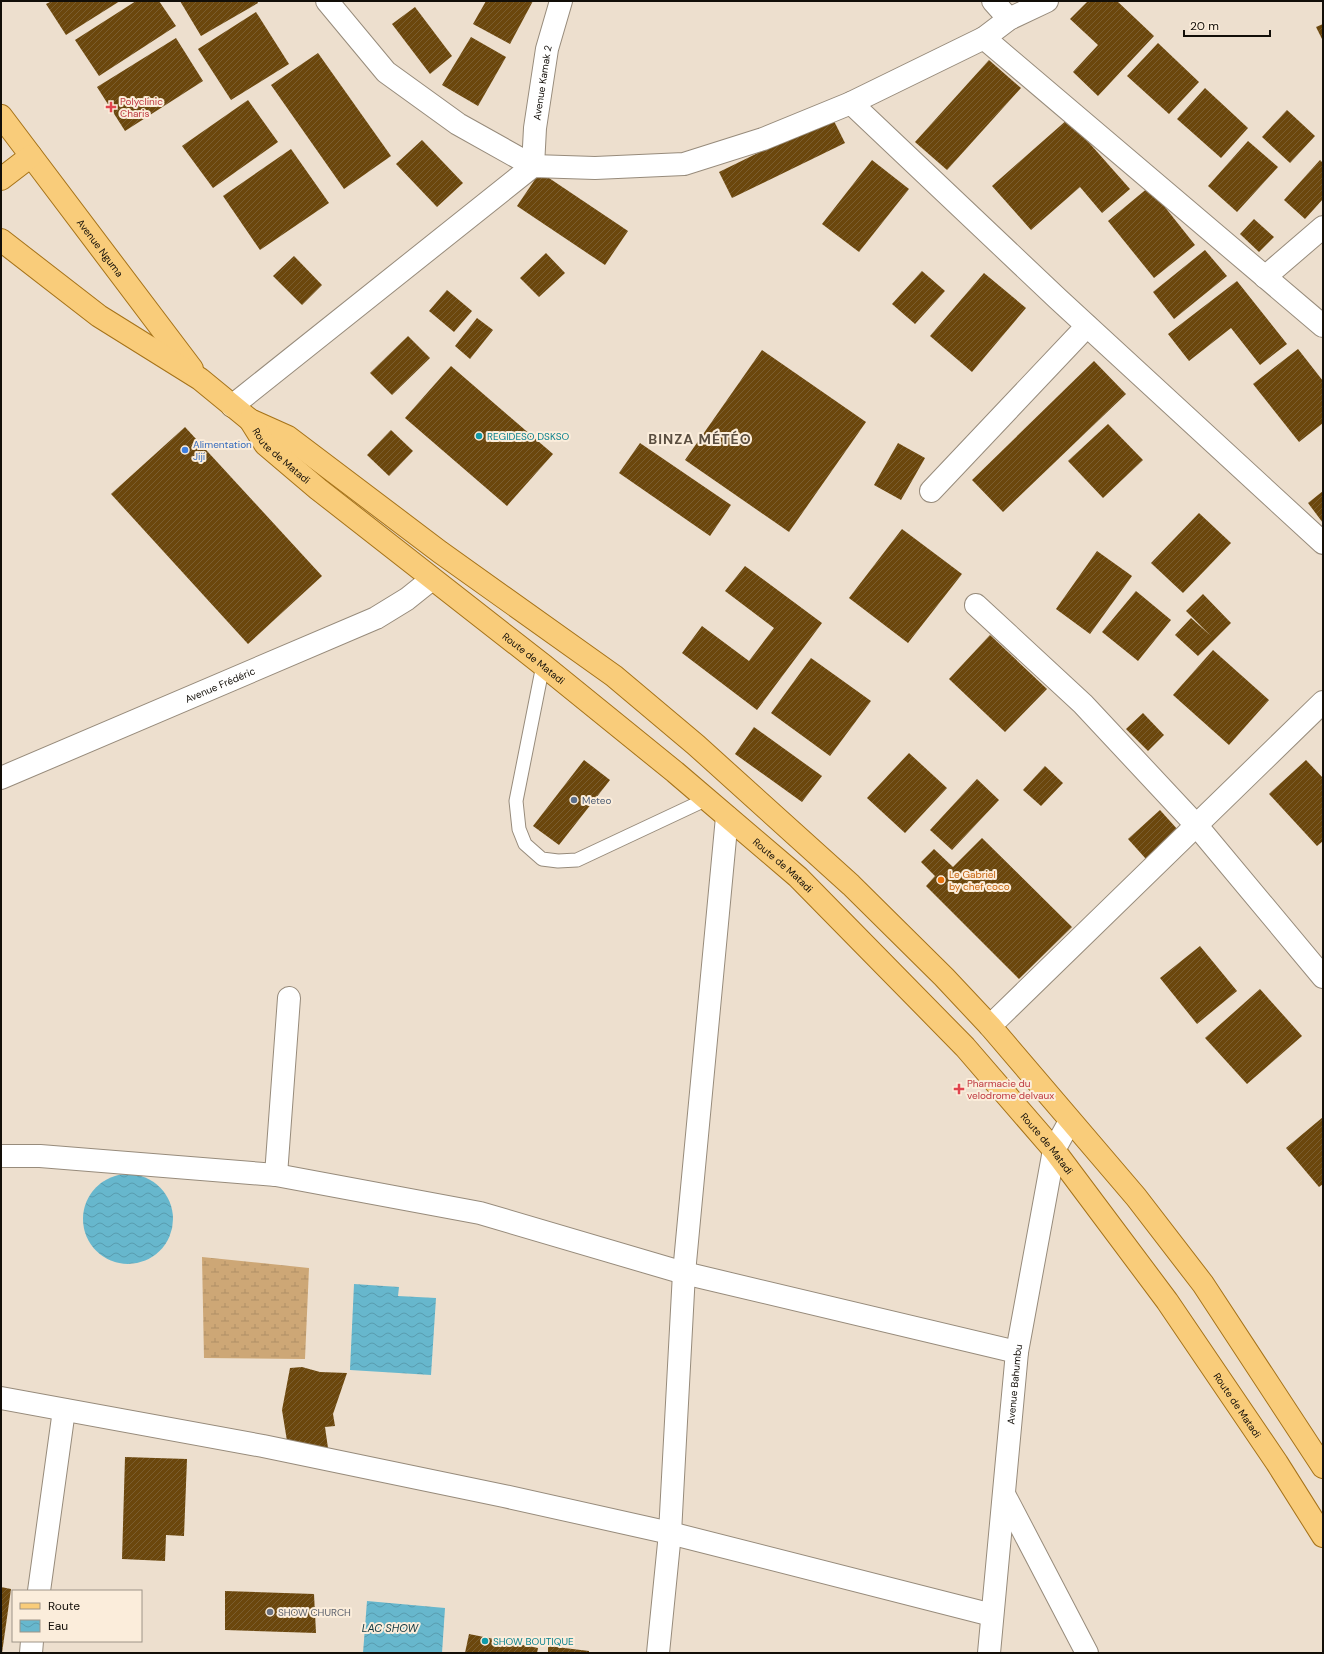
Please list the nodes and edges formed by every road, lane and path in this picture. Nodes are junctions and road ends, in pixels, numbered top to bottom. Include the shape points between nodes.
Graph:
1 (327, 1) edge
2 (561, 1) edge
3 (993, 1) edge
4 (1047, 1) edge
5 (1009, 19) junction
6 (984, 38) junction
7 (851, 103) junction
8 (1, 116) edge
9 (31, 156) junction
10 (533, 166) junction
11 (1, 179) edge
12 (1323, 227) edge
13 (3, 246) edge
14 (1266, 277) junction
15 (1087, 326) junction
16 (1323, 326) edge
17 (200, 379) junction
18 (232, 406) junction
19 (250, 420) junction
20 (930, 491) dead end
21 (1323, 543) edge
22 (432, 578) junction
23 (976, 605) dead end
24 (543, 665) junction
25 (1323, 702) edge
26 (696, 745) junction
27 (675, 772) junction
28 (1, 778) edge
29 (707, 799) junction
30 (728, 817) junction
31 (1197, 826) junction
32 (1323, 977) edge
33 (289, 998) dead end
34 (990, 1026) junction
35 (1070, 1121) junction
36 (1054, 1150) junction
37 (1, 1156) edge
38 (276, 1175) junction
39 (684, 1273) junction
40 (1017, 1352) junction
41 (1, 1398) edge
42 (64, 1410) junction
43 (1323, 1467) edge
44 (1005, 1496) junction
45 (1322, 1531) edge
46 (670, 1533) junction
47 (39, 1590) edge
48 (992, 1615) junction
49 (32, 1642) edge
50 (31, 1653) edge
51 (658, 1653) edge
52 (989, 1653) edge
53 (1087, 1653) edge

1 - 10 street via 386,72 458,124
2 - 10 street, Avenue Kamak 2 via 547,49 535,128
3 - 5 street
4 - 5 street
5 - 6 street
6 - 7 street
6 - 14 street
7 - 10 street via 763,139 684,164 595,168
7 - 15 street
8 - 9 main road, Avenue Nguma
9 - 11 main road
9 - 17 main road, Avenue Nguma
10 - 18 street
12 - 14 street
13 - 17 main road via 99,316
14 - 16 street
15 - 20 street
15 - 21 street
17 - 18 main road
18 - 19 main road
19 - 22 main road, Route de Matadi via 265,444
19 - 26 main road, Route de Matadi via 288,436 440,552 614,676
22 - 24 main road, Route de Matadi
22 - 28 street, Avenue Frédéric via 407,599 376,618
23 - 31 street via 1083,704
24 - 27 main road, Route de Matadi
24 - 29 lane via 516,801 519,829 525,844 542,859 577,860
25 - 31 street
26 - 27 main road
26 - 34 main road, Route de Matadi via 851,884
27 - 29 main road, Route de Matadi
29 - 30 main road, Route de Matadi
30 - 36 main road, Route de Matadi via 798,877 965,1047
30 - 39 street
31 - 32 street
31 - 34 street
33 - 38 street
34 - 35 main road, Route de Matadi
35 - 36 street, Avenue Bahumbu
35 - 43 main road, Route de Matadi via 1136,1197 1203,1284
36 - 40 street, Avenue Bahumbu
36 - 45 main road, Route de Matadi via 1167,1302
37 - 38 street via 40,1156
38 - 39 street via 480,1212
39 - 40 street
39 - 46 street
40 - 44 street, Avenue Bahumbu
41 - 42 street
42 - 46 street via 263,1446
42 - 47 street
44 - 48 street, Avenue Bahumbu
44 - 53 street
46 - 48 street
46 - 51 street
48 - 52 street, Avenue Bahumbu
49 - 50 street

